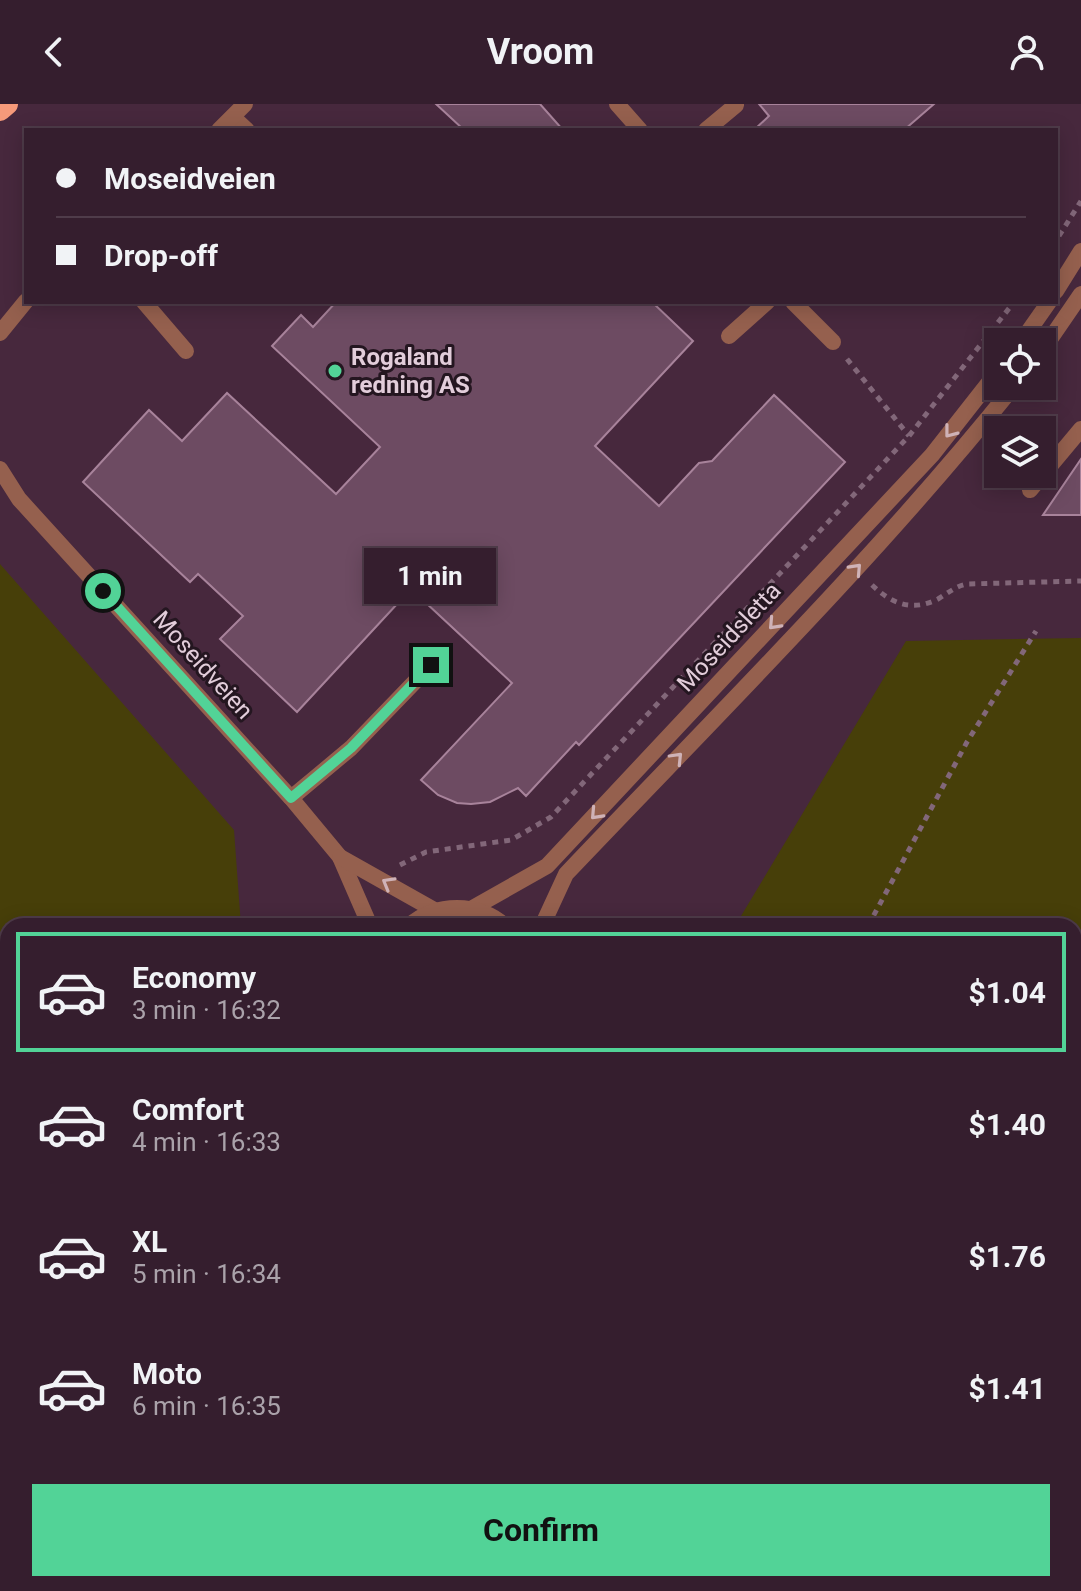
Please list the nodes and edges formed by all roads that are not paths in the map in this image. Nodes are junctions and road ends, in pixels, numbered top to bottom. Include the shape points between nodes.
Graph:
1 (7, 104) edge
2 (617, 104) edge
3 (736, 105) edge
4 (0, 110) edge
5 (239, 110) edge
6 (221, 128) edge
7 (638, 128) edge
8 (708, 128) edge
9 (1081, 251) edge
10 (1058, 288) edge
11 (1081, 294) edge
12 (24, 303) edge
13 (146, 304) edge
14 (765, 304) edge
15 (795, 304) edge
16 (1048, 304) edge
17 (1031, 328) edge
18 (1056, 331) edge
19 (0, 333) edge
20 (729, 336) dead end
21 (833, 342) road end
22 (186, 351) dead end
23 (984, 389) edge
24 (1003, 400) edge
25 (1081, 429) edge
26 (0, 469) edge
27 (1030, 490) dead end
28 (431, 665) dead end
29 (291, 798) junction
30 (340, 857) junction
31 (471, 909) junction
32 (436, 911) junction
33 (367, 918) edge
34 (423, 918) edge
35 (495, 918) edge
36 (546, 918) edge

1 - 4 highway
2 - 7 street
3 - 8 street
5 - 6 street
9 - 10 street
11 - 18 street
12 - 19 street
13 - 22 street
14 - 20 street
15 - 21 street
16 - 17 street
23 -> 31 street, Moseidsletta via 932,455 547,866
36 -> 24 street, Moseidsletta via 566,874 876,548
25 - 27 street
26 - 29 street, Moseidveien via 19,499
28 - 29 street via 351,748
29 - 30 street, Moseidveien
32 -> 30 street
30 - 33 street
31 - 32 street
31 - 35 street
32 - 34 street

